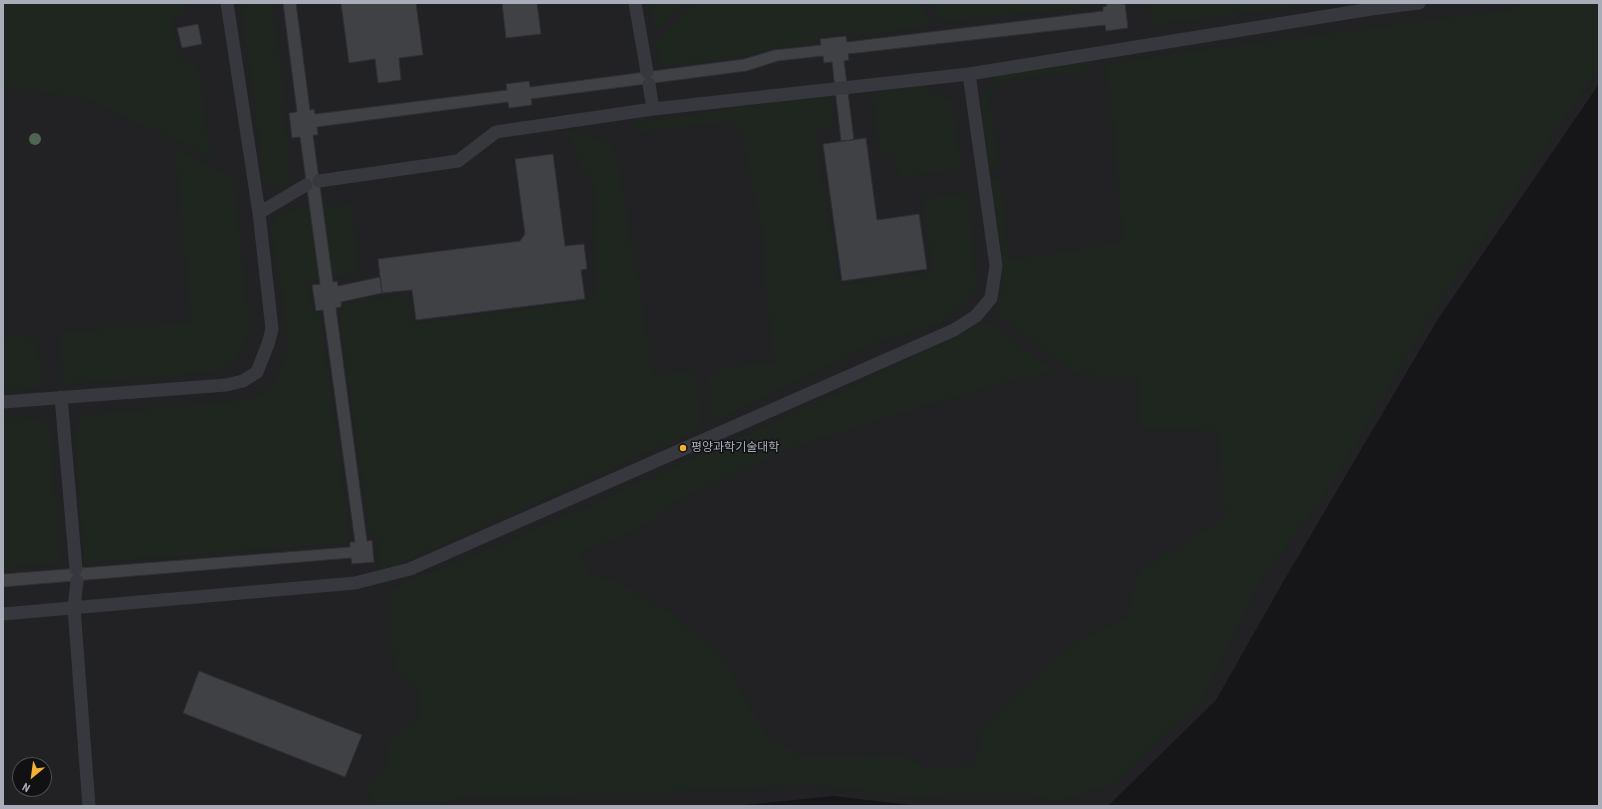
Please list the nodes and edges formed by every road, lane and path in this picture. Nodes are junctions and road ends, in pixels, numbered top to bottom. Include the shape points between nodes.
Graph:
1 (227, 3) edge
2 (635, 3) edge
3 (1419, 3) edge
4 (968, 74) junction
5 (653, 109) junction
6 (319, 181) dead end
7 (306, 185) dead end
8 (259, 213) junction
9 (62, 397) junction
10 (3, 402) edge
11 (74, 608) junction
12 (3, 614) edge
13 (89, 806) edge

1 - 8 lane
2 - 5 lane
3 - 4 lane
4 - 5 lane
4 - 11 lane via 996,266 991,298 976,316 954,330 410,569 355,583
5 - 6 lane via 496,132 458,161
7 - 8 lane
8 - 9 lane via 272,329 257,372 243,381 226,385
9 - 10 lane
9 - 11 lane via 77,575
11 - 12 lane
11 - 13 lane

